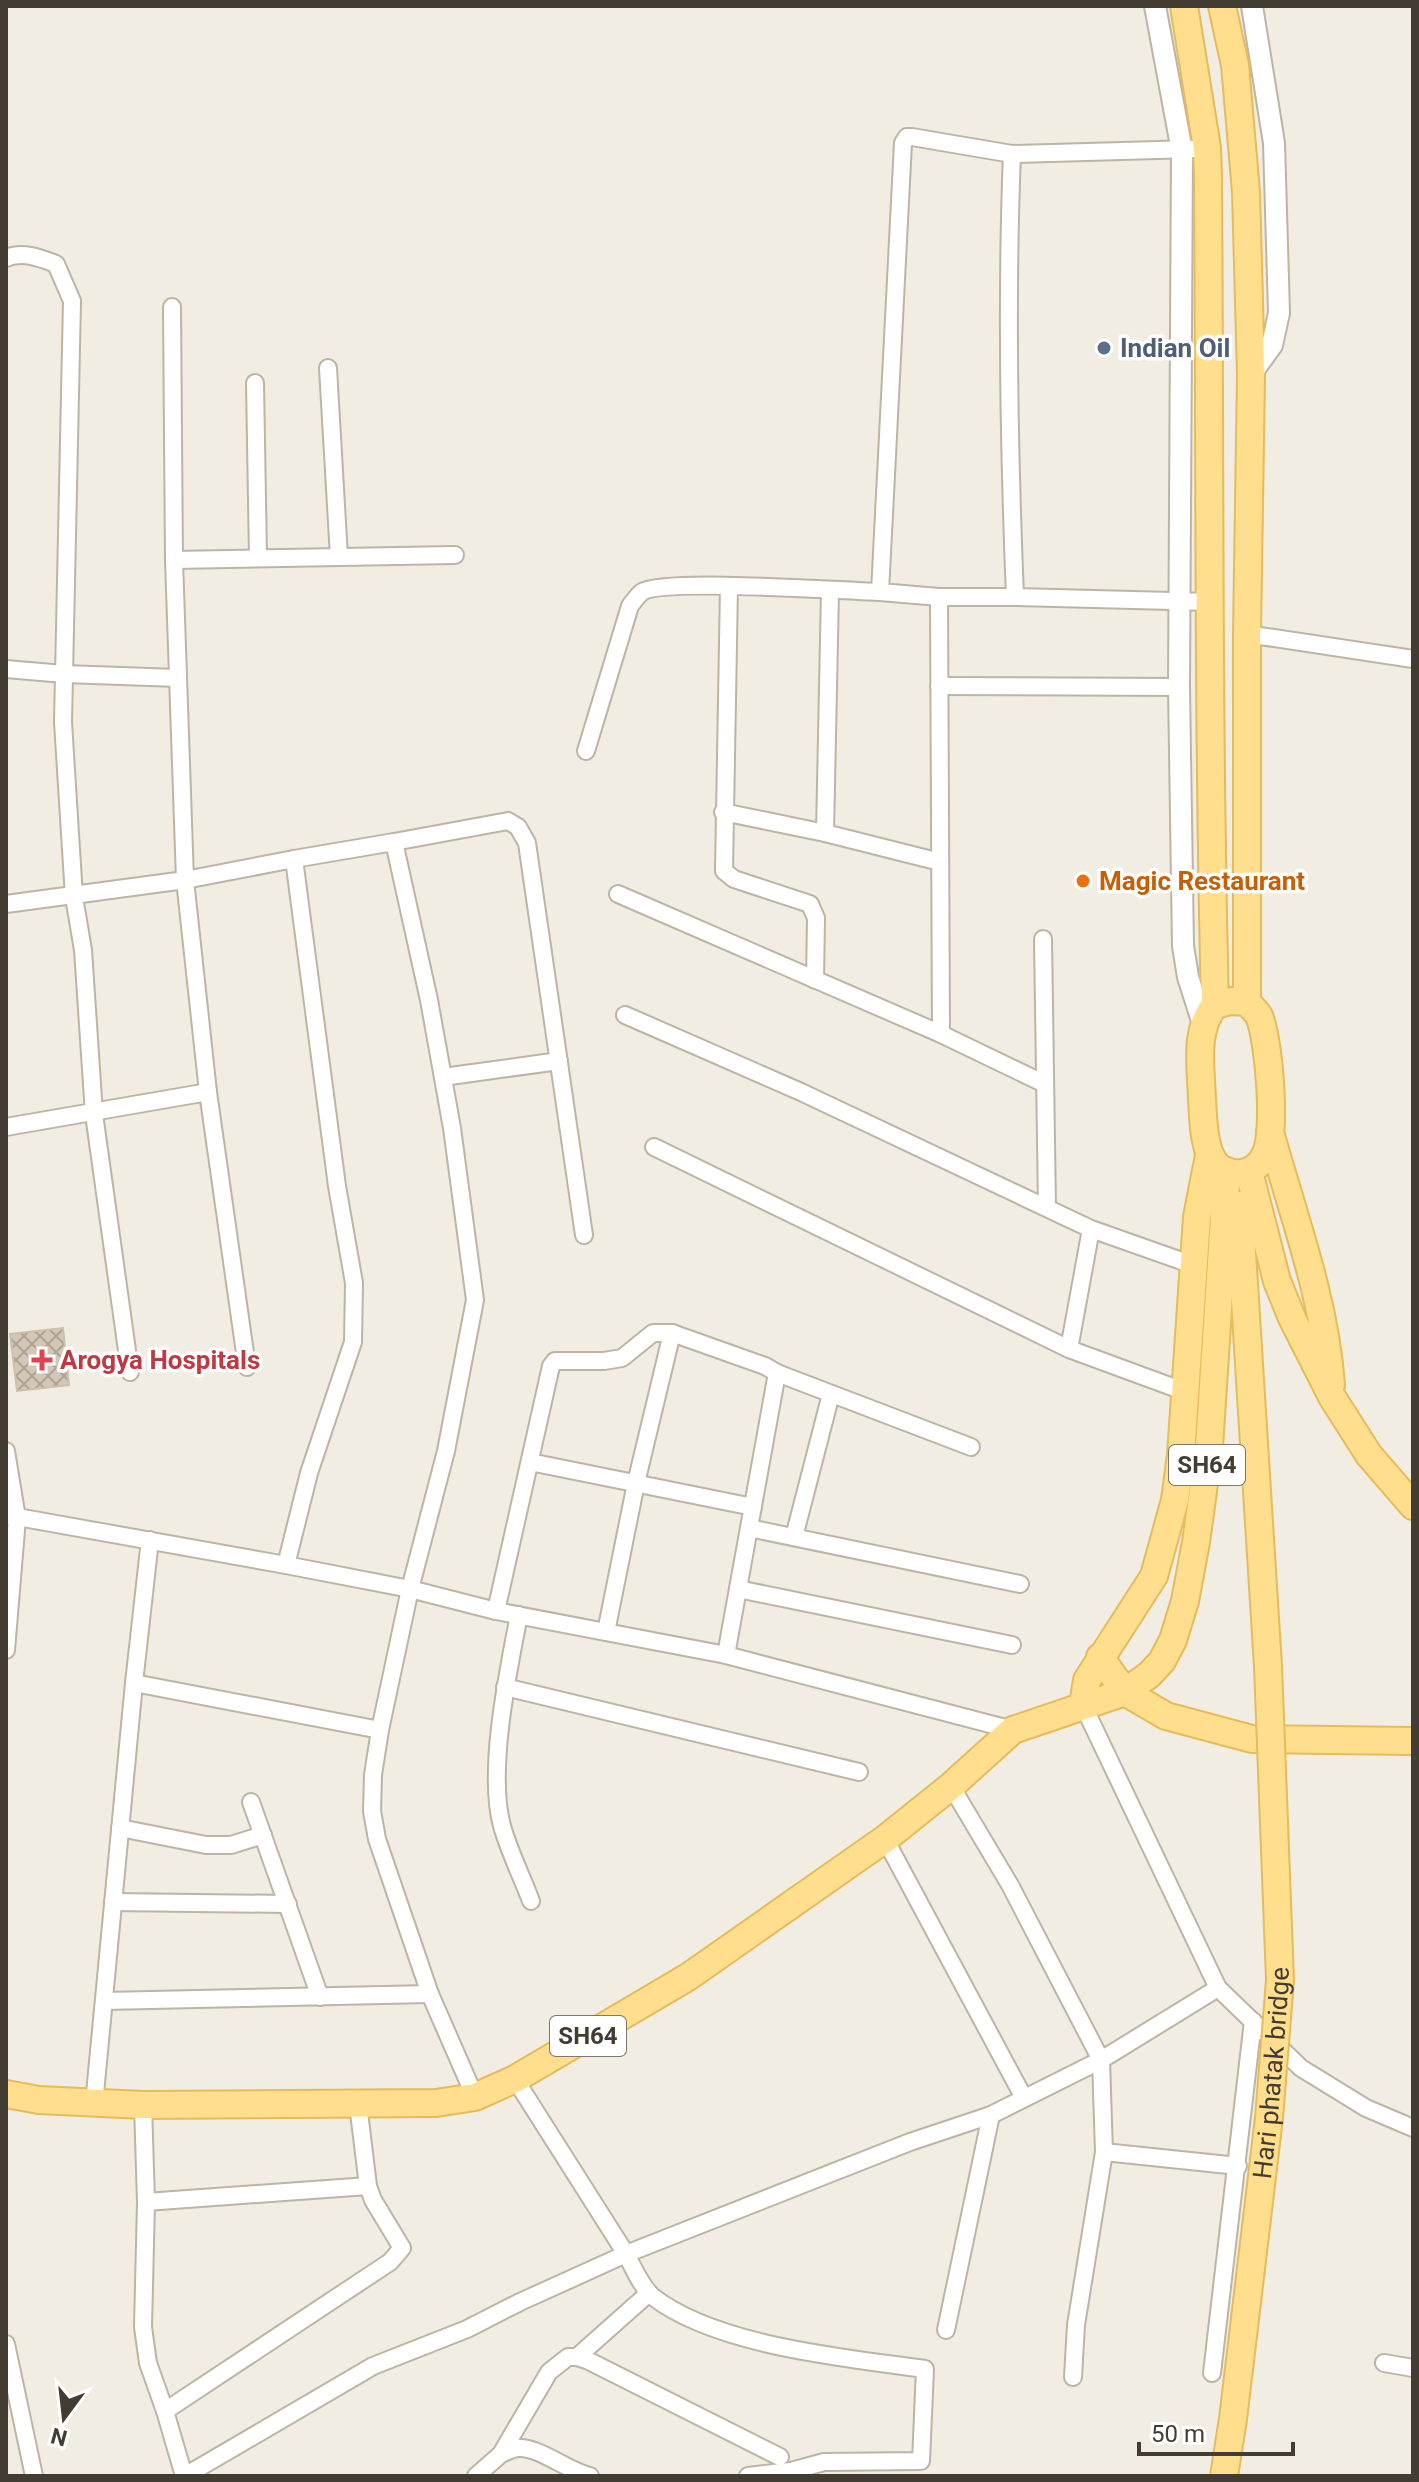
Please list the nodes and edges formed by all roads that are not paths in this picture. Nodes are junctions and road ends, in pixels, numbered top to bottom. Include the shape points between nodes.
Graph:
1 (1155, 6) edge
2 (1184, 6) edge
3 (1222, 6) edge
4 (1252, 6) edge
5 (1194, 149) junction
6 (1012, 154) junction
7 (6, 258) edge
8 (172, 307) dead end
9 (328, 368) dead end
10 (1251, 374) junction
11 (255, 383) dead end
12 (455, 555) dead end
13 (339, 557) junction
14 (258, 558) junction
15 (174, 560) junction
16 (729, 586) junction
17 (830, 591) junction
18 (880, 592) junction
19 (939, 597) junction
20 (1015, 597) junction
21 (1211, 602) junction
22 (1181, 603) junction
23 (1247, 634) junction
24 (1413, 659) edge
25 (6, 669) edge
26 (64, 674) junction
27 (178, 678) junction
28 (939, 686) junction
29 (1179, 687) junction
30 (586, 751) dead end
31 (723, 812) junction
32 (825, 833) junction
33 (394, 842) junction
34 (294, 859) junction
35 (940, 862) junction
36 (185, 880) junction
37 (618, 894) dead end
38 (74, 897) junction
39 (6, 904) edge
40 (1043, 939) dead end
41 (815, 980) junction
42 (1247, 1002) junction
43 (1209, 1014) junction
44 (625, 1015) dead end
45 (941, 1034) junction
46 (559, 1061) junction
47 (443, 1077) junction
48 (1045, 1084) junction
49 (208, 1092) junction
50 (94, 1114) junction
51 (6, 1127) edge
52 (1270, 1132) junction
53 (654, 1147) dead end
54 (1231, 1168) junction
55 (1047, 1208) junction
56 (1091, 1229) junction
57 (584, 1235) dead end
58 (1193, 1265) junction
59 (672, 1333) junction
60 (1069, 1349) junction
61 (247, 1367) dead end
62 (130, 1372) dead end
63 (777, 1373) junction
64 (1186, 1392) junction
65 (831, 1394) junction
66 (1332, 1397) junction
67 (971, 1447) dead end
68 (6, 1451) edge
69 (530, 1462) junction
70 (636, 1483) junction
71 (1411, 1502) edge
72 (753, 1507) junction
73 (12, 1516) edge
74 (749, 1528) junction
75 (794, 1537) junction
76 (150, 1540) junction
77 (286, 1565) junction
78 (1020, 1584) dead end
79 (410, 1589) junction
80 (738, 1589) junction
81 (496, 1611) junction
82 (519, 1615) junction
83 (606, 1632) junction
84 (1012, 1645) dead end
85 (6, 1650) edge
86 (726, 1655) junction
87 (1100, 1657) junction
88 (134, 1683) junction
89 (505, 1687) junction
90 (1125, 1692) junction
91 (1083, 1705) junction
92 (380, 1730) junction
93 (1013, 1730) junction
94 (1413, 1741) edge
95 (859, 1772) dead end
96 (951, 1786) junction
97 (251, 1802) dead end
98 (120, 1828) junction
99 (263, 1835) junction
100 (885, 1839) junction
101 (531, 1901) dead end
102 (113, 1902) junction
103 (288, 1904) junction
104 (1218, 1988) junction
105 (430, 1994) junction
106 (320, 1997) junction
107 (104, 2001) junction
108 (1253, 2021) junction
109 (1101, 2060) junction
110 (515, 2079) junction
111 (6, 2094) edge
112 (475, 2097) junction
113 (1024, 2098) junction
114 (94, 2104) junction
115 (358, 2104) junction
116 (143, 2105) junction
117 (991, 2115) junction
118 (1413, 2128) edge
119 (1104, 2152) junction
120 (1238, 2166) junction
121 (368, 2186) junction
122 (146, 2202) junction
123 (626, 2254) junction
124 (649, 2293) junction
125 (946, 2330) dead end
126 (6, 2344) edge
127 (577, 2357) junction
128 (1384, 2363) dead end
129 (1413, 2368) edge
130 (1212, 2373) dead end
131 (1073, 2377) dead end
132 (165, 2411) junction
133 (501, 2454) junction
134 (780, 2457) dead end
135 (34, 2476) edge
136 (185, 2476) edge
137 (476, 2476) edge
138 (590, 2476) edge
139 (748, 2476) edge
140 (1224, 2476) edge

1 - 5 street
2 - 5 main road
3 - 10 main road via 1235,65 1246,192
4 - 10 street via 1274,143 1279,313 1272,345
5 - 6 street
5 - 21 main road
5 - 22 street
6 - 18 street via 912,137 903,143
6 - 20 street via 1007,277
7 - 26 street via 35,256 56,264 72,301
8 - 15 street
9 - 13 street
10 - 23 main road
11 - 14 street
12 - 13 street
13 - 14 street
14 - 15 street
15 - 27 street
16 - 17 street
16 - 30 street via 659,586 642,592 630,606
16 - 31 street
17 - 18 street
17 - 32 street
18 - 19 street
19 - 20 street
19 - 28 street
20 - 22 street
21 - 22 street
21 - 43 main road
22 - 29 street
23 - 24 street
23 - 42 main road
25 - 26 street
26 - 27 street
26 - 38 street
27 - 36 street
28 - 29 street
28 - 35 street
29 - 43 street via 1183,946 1188,977
31 - 32 street
31 - 41 street via 727,876 810,904 816,918
32 - 35 street
33 - 34 street
33 - 46 street via 508,821 518,827 527,843
33 - 47 street
34 - 36 street
34 - 77 street via 354,1283 353,1342 309,1473
35 - 45 street
36 - 38 street
36 - 49 street
37 - 41 street
38 - 39 street
38 - 50 street via 83,950
40 - 48 street
41 - 45 street
42 - 43 main road via 1231,1001
42 - 52 main road via 1264,1035
43 - 54 main road via 1201,1038 1204,1128
44 - 55 street
45 - 48 street
46 - 47 street
46 - 57 street
47 - 79 street via 475,1300 446,1451
48 - 55 street
49 - 50 street
49 - 61 street
50 - 51 street
50 - 62 street
52 - 54 main road via 1267,1153
52 - 66 main road via 1319,1305
53 - 60 street
54 - 58 main road, SH64 via 1197,1217
54 - 66 main road via 1292,1318
54 - 90 main road, SH64 via 1209,1447 1194,1557 1173,1640 1162,1661
54 - 140 main road, Hari phatak bridge, bridge via 1268,1666 1280,1980 1267,2132
55 - 56 street
56 - 58 street
56 - 60 street
58 - 64 main road, SH64
59 - 63 street
59 - 69 street via 653,1333 622,1358 555,1361
59 - 70 street
60 - 64 street
63 - 65 street
63 - 72 street
64 - 87 main road, SH64 via 1175,1500 1154,1576
65 - 67 street
65 - 75 street
66 - 71 main road via 1369,1455
68 - 73 street
69 - 70 street
69 - 81 street
70 - 72 street
70 - 83 street
72 - 74 street
73 - 76 street
73 - 85 street
74 - 75 street
74 - 80 street
75 - 78 street
76 - 77 street
76 - 88 street
77 - 79 street
79 - 81 street
79 - 92 street
80 - 84 street
80 - 86 street
81 - 82 street
82 - 83 street
82 - 89 street
83 - 86 street
86 - 93 street
87 - 90 main road
87 - 91 main road, SH64 via 1087,1680
88 - 92 street
88 - 98 street
89 - 95 street
89 - 101 street via 497,1775 501,1824
90 - 91 main road, SH64
90 - 94 main road via 1166,1716 1252,1739
91 - 93 main road, SH64
91 - 104 street
92 - 105 street via 372,1811 377,1839
93 - 96 main road, SH64
96 - 100 main road, SH64
96 - 109 street via 1010,1885
97 - 99 street
98 - 99 street via 206,1845 231,1845
98 - 102 street
99 - 103 street
100 - 110 main road, SH64 via 688,1977
100 - 113 street
102 - 103 street
102 - 107 street
103 - 106 street
104 - 108 street
104 - 109 street
105 - 106 street
105 - 112 street
106 - 107 street
107 - 114 street
108 - 118 street via 1301,2068 1366,2108
108 - 120 street
109 - 113 street
109 - 119 street
110 - 112 main road, SH64
110 - 123 street
111 - 114 main road, SH64
112 - 115 main road, SH64
113 - 117 street
114 - 116 main road, SH64
115 - 116 main road, SH64
115 - 121 street
116 - 122 street
117 - 123 street
117 - 125 street
119 - 120 street
119 - 131 street via 1076,2325
120 - 130 street
121 - 122 street
121 - 132 street via 399,2240 402,2248 397,2255
122 - 132 street via 143,2327 148,2363
123 - 124 street
123 - 136 street via 467,2329 373,2366
124 - 127 street
124 - 139 street via 711,2327 807,2352 925,2369 921,2461 824,2462
126 - 135 street
127 - 133 street via 568,2357 549,2372
127 - 134 street
128 - 129 street
132 - 136 street
133 - 137 street
133 - 138 street via 519,2448

